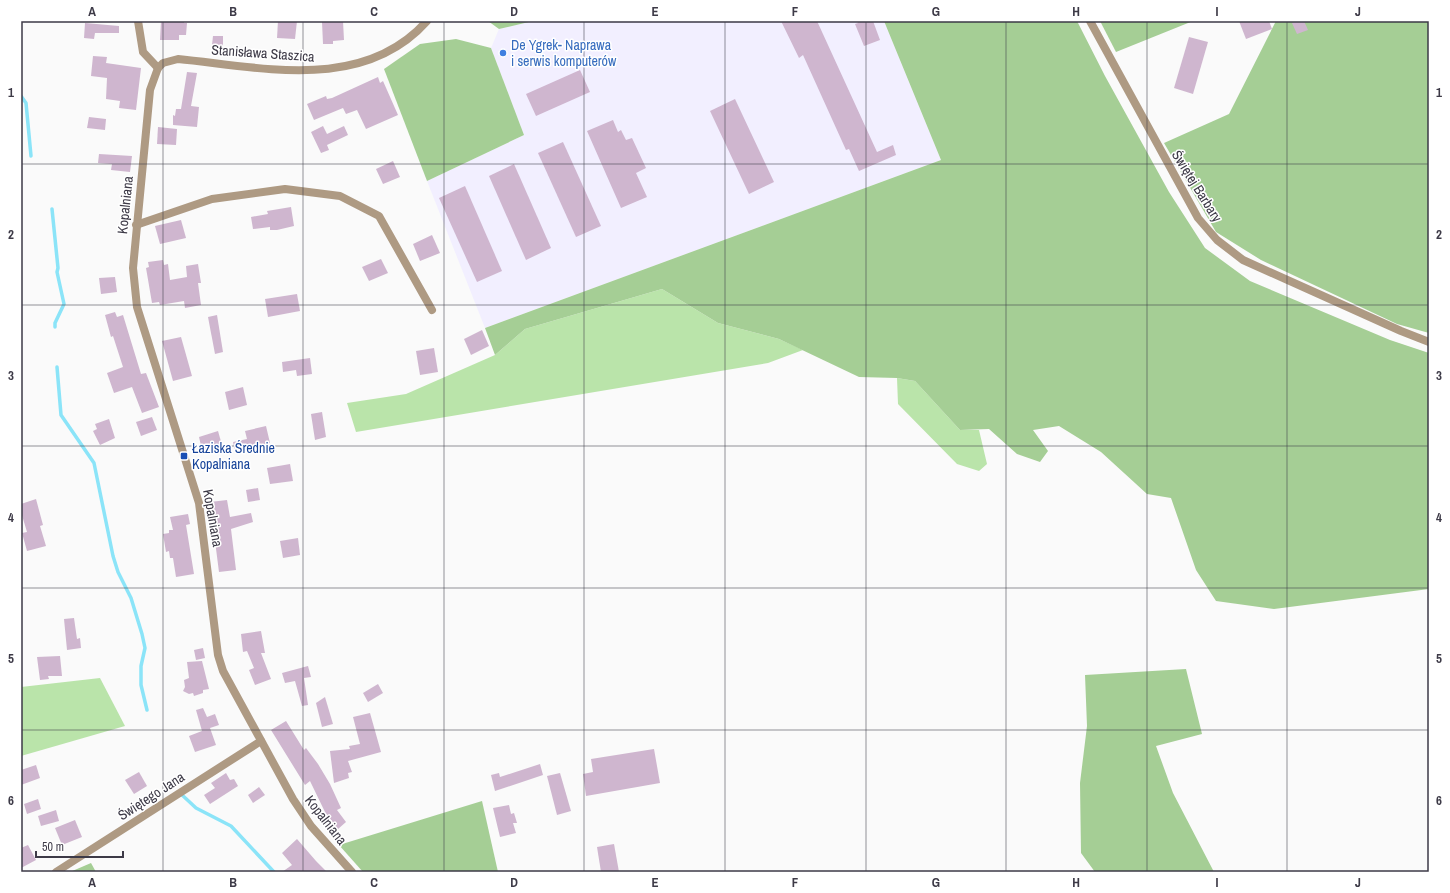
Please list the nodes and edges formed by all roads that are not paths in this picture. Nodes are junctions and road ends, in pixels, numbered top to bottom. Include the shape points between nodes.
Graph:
1 (138, 21) edge
2 (427, 21) edge
3 (1090, 21) edge
4 (158, 68) junction
5 (136, 225) junction
6 (432, 310) dead end
7 (1429, 342) edge
8 (261, 741) junction
9 (56, 872) edge
10 (352, 872) edge

1 - 4 street via 143,52
2 - 4 street, Stanisława Staszica via 417,32 384,54 332,70 303,72 178,58 163,63
3 - 7 street, Świętej Barbary via 1198,218 1217,240 1244,260
4 - 5 street, Kopalniana via 150,90
5 - 6 street via 212,199 285,189 340,196 380,216
5 - 8 street, Kopalniana via 133,268 137,306 199,503 218,655 223,671
8 - 9 street, Świętego Jana
8 - 10 street, Kopalniana via 311,826

